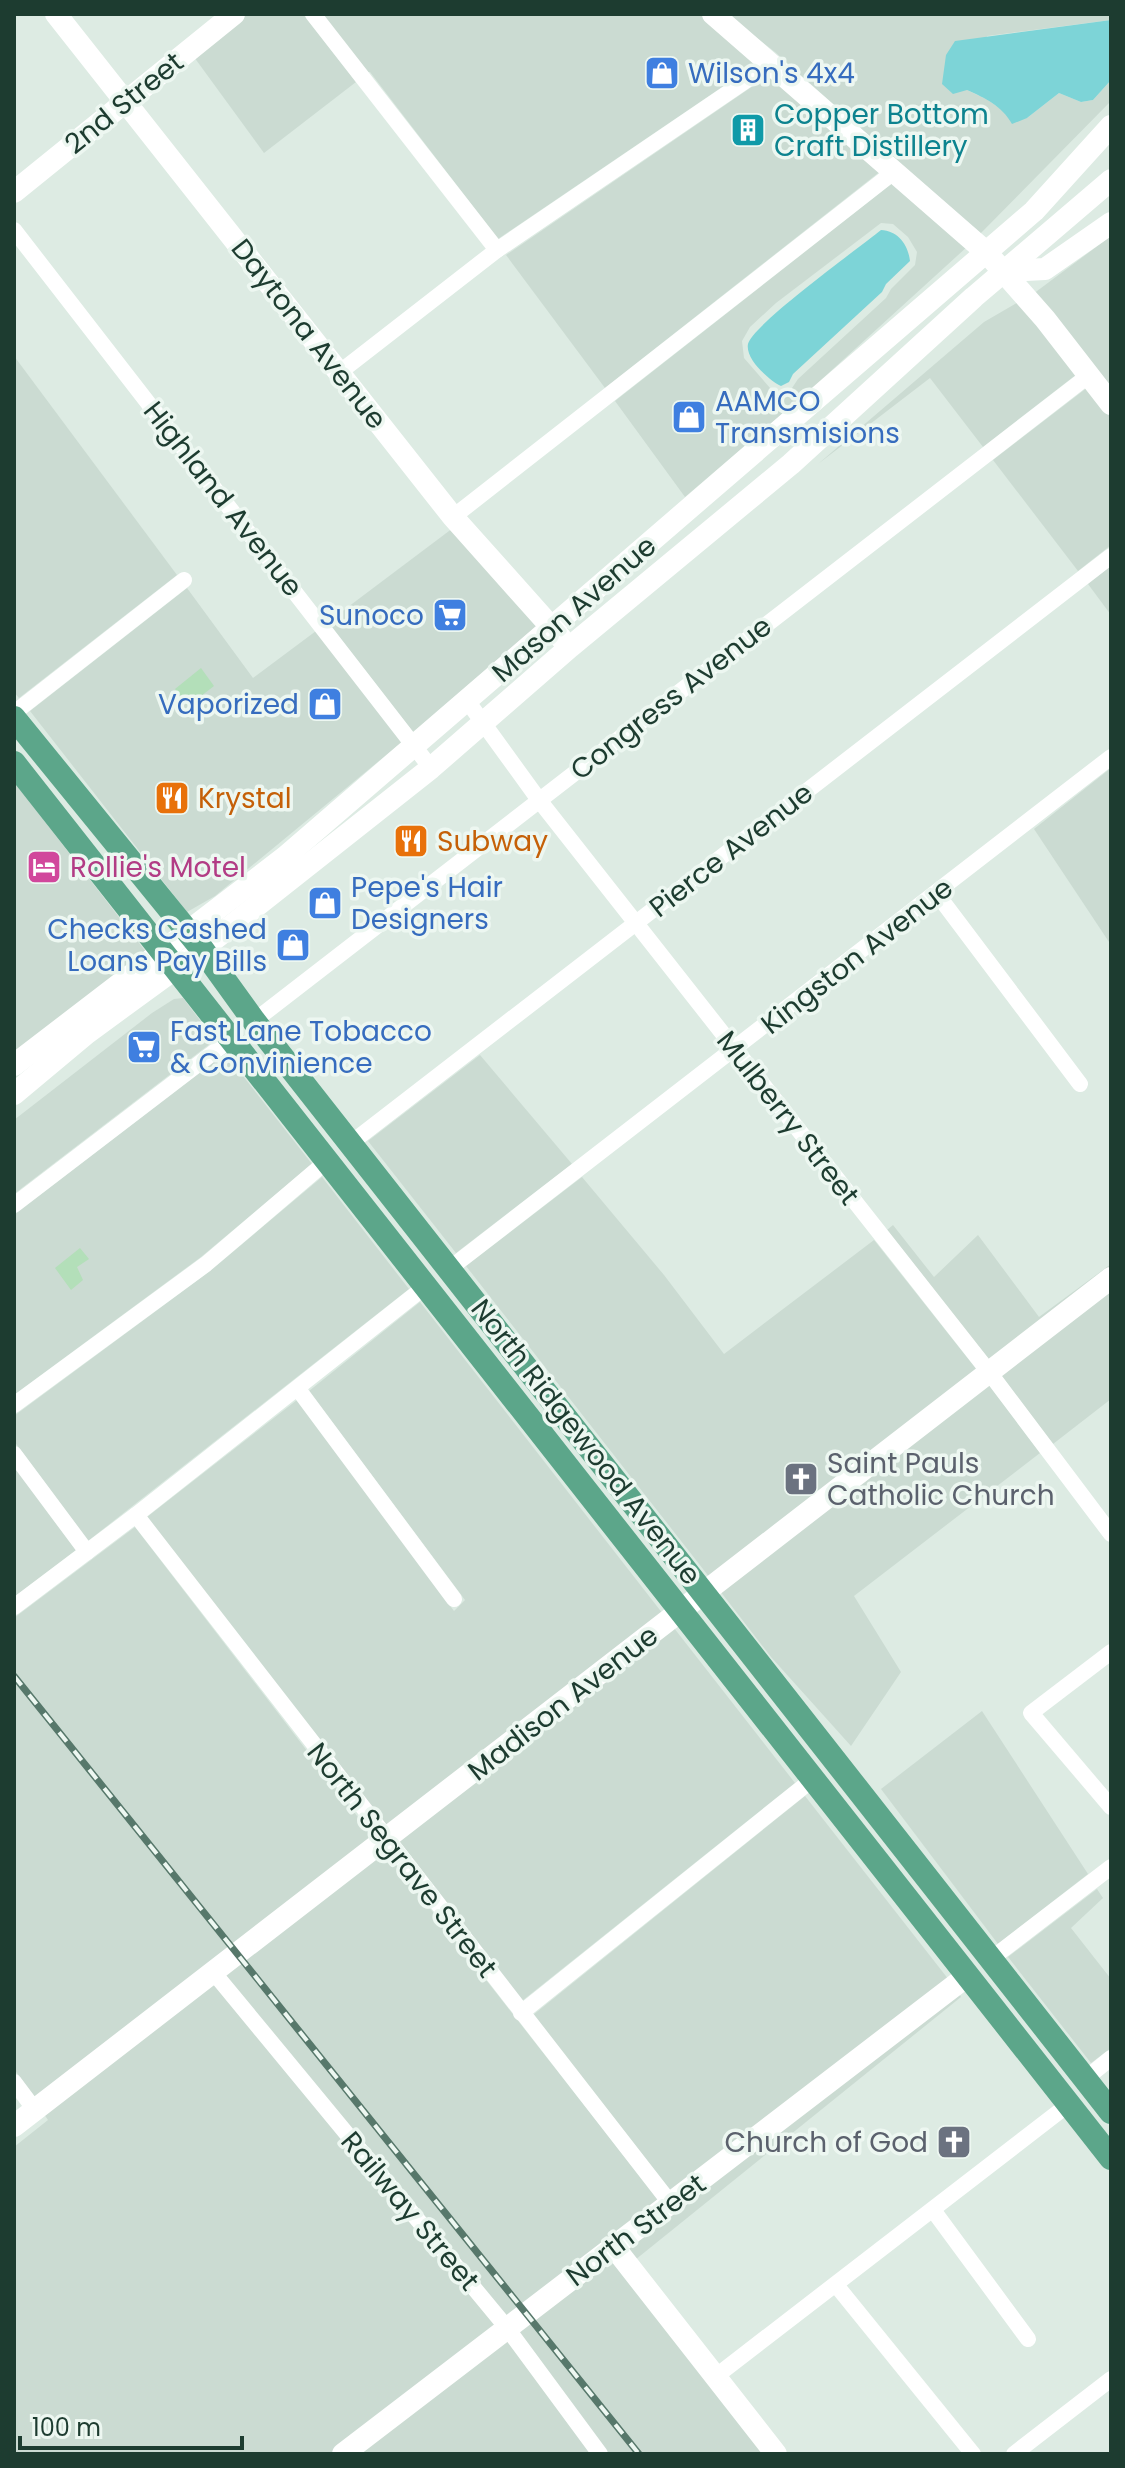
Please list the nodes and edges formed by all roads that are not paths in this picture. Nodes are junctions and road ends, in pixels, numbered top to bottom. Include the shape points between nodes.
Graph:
1 (56, 14) edge
2 (234, 14) edge
3 (313, 14) edge
4 (713, 14) edge
5 (772, 63) junction
6 (126, 102) junction
7 (1111, 126) edge
8 (895, 171) junction
9 (1111, 180) edge
10 (14, 192) edge
11 (1111, 223) edge
12 (14, 230) edge
13 (497, 250) junction
14 (986, 252) junction
15 (1004, 271) junction
16 (340, 372) junction
17 (1088, 376) junction
18 (1111, 404) edge
19 (453, 517) junction
20 (1111, 556) edge
21 (184, 580) dead end
22 (552, 627) junction
23 (570, 647) junction
24 (468, 702) junction
25 (14, 715) edge
26 (482, 724) junction
27 (415, 747) junction
28 (1111, 757) edge
29 (14, 763) edge
30 (431, 768) junction
31 (539, 800) junction
32 (937, 894) junction
33 (635, 924) junction
34 (195, 941) junction
35 (169, 959) junction
36 (254, 1021) junction
37 (231, 1039) junction
38 (735, 1050) junction
39 (14, 1065) edge
40 (1080, 1084) dead end
41 (14, 1094) edge
42 (351, 1143) junction
43 (327, 1161) junction
44 (14, 1205) edge
45 (449, 1269) junction
46 (1111, 1278) edge
47 (426, 1286) junction
48 (989, 1372) junction
49 (298, 1389) junction
50 (14, 1405) edge
51 (14, 1454) edge
52 (136, 1515) junction
53 (1111, 1534) edge
54 (87, 1552) junction
55 (704, 1594) junction
56 (454, 1599) dead end
57 (14, 1607) edge
58 (681, 1611) junction
59 (1111, 1652) edge
60 (813, 1779) junction
61 (1111, 1807) edge
62 (385, 1840) junction
63 (1111, 1867) edge
64 (991, 1959) junction
65 (214, 1973) junction
66 (967, 1976) junction
67 (521, 2013) junction
68 (1111, 2058) edge
69 (1085, 2079) junction
70 (14, 2082) edge
71 (1069, 2104) junction
72 (35, 2110) junction
73 (1111, 2112) edge
74 (14, 2126) edge
75 (1111, 2158) edge
76 (671, 2204) junction
77 (933, 2210) junction
78 (614, 2247) junction
79 (836, 2285) junction
80 (507, 2328) junction
81 (1028, 2339) dead end
82 (715, 2377) junction
83 (1111, 2379) edge
84 (343, 2454) edge
85 (600, 2454) edge
86 (776, 2454) edge
87 (973, 2454) edge
88 (1014, 2454) edge

1 - 6 street, Daytona Avenue
2 - 6 street, 2nd Street
3 - 13 street
4 - 5 street
5 - 8 street
5 - 13 street
6 - 10 street, 2nd Street
6 - 16 street, Daytona Avenue
7 - 14 street, Mason Avenue via 1034,211
8 - 14 street
8 - 19 street
9 - 15 street, Mason Avenue
11 - 15 street via 1045,269
12 - 27 street, Highland Avenue
13 - 16 street
14 - 15 street
14 - 22 street, Mason Avenue
15 - 17 street
15 - 23 street, Mason Avenue via 791,464
16 - 19 street, Daytona Avenue
17 - 18 street
17 - 31 street, Congress Avenue
19 - 22 street, Daytona Avenue
20 - 33 street, Pierce Avenue
21 - 25 street
22 - 23 street, Daytona Avenue
22 - 24 street, Mason Avenue
23 - 26 street, Mason Avenue
24 - 26 street, Mulberry Street
24 - 27 street, Mason Avenue
25 - 34 main road, North Ridgewood Avenue
26 - 30 street, Mason Avenue
26 - 31 street, Mulberry Street
27 - 30 street, Highland Avenue
27 - 34 street, Mason Avenue
28 - 32 street, Kingston Avenue
29 - 35 main road, North Ridgewood Avenue
30 - 34 street, Mason Avenue
31 - 33 street, Mulberry Street
31 - 36 street, Congress Avenue
32 - 38 street, Kingston Avenue
32 - 40 street
33 - 38 street, Mulberry Street
33 - 42 street, Pierce Avenue
34 - 35 street, Mason Avenue
34 - 36 main road, North Ridgewood Avenue
35 - 37 main road, North Ridgewood Avenue
35 - 39 street, Mason Avenue
35 - 41 street, Mason Avenue
36 - 42 main road, North Ridgewood Avenue
37 - 43 main road, North Ridgewood Avenue
37 - 44 street
38 - 45 street, Kingston Avenue
38 - 48 street, Mulberry Street
42 - 45 main road, North Ridgewood Avenue
43 - 47 main road, North Ridgewood Avenue
43 - 50 street via 206,1264
45 - 55 main road, North Ridgewood Avenue
46 - 48 street, Madison Avenue
47 - 49 street
47 - 58 main road, North Ridgewood Avenue
48 - 53 street, Mulberry Street
48 - 55 street, Madison Avenue
49 - 52 street
49 - 56 street
51 - 54 street
52 - 54 street
52 - 62 street, North Segrave Street
54 - 57 street
55 - 58 street, Madison Avenue
55 - 64 main road, North Ridgewood Avenue
58 - 60 main road, North Ridgewood Avenue
58 - 62 street, Madison Avenue
59 - 61 street via 1031,1713
60 - 66 main road, North Ridgewood Avenue
60 - 67 street
62 - 65 street, Madison Avenue
62 - 67 street, North Segrave Street
63 - 64 street
64 - 69 main road, North Ridgewood Avenue
65 - 72 street, Madison Avenue
65 - 80 street, Railway Street
66 - 71 main road, North Ridgewood Avenue
66 - 76 street, North Street
67 - 76 street, North Segrave Street
68 - 69 street
69 - 73 main road, North Ridgewood Avenue
70 - 72 street
71 - 75 main road, North Ridgewood Avenue
71 - 77 street
72 - 74 street, Madison Avenue
76 - 78 street, North Street
77 - 79 street
77 - 81 street
78 - 80 street, North Street
78 - 82 street
79 - 82 street
79 - 87 street
80 - 84 street, North Street
80 - 85 street, Railway Street
82 - 86 street
83 - 88 street

